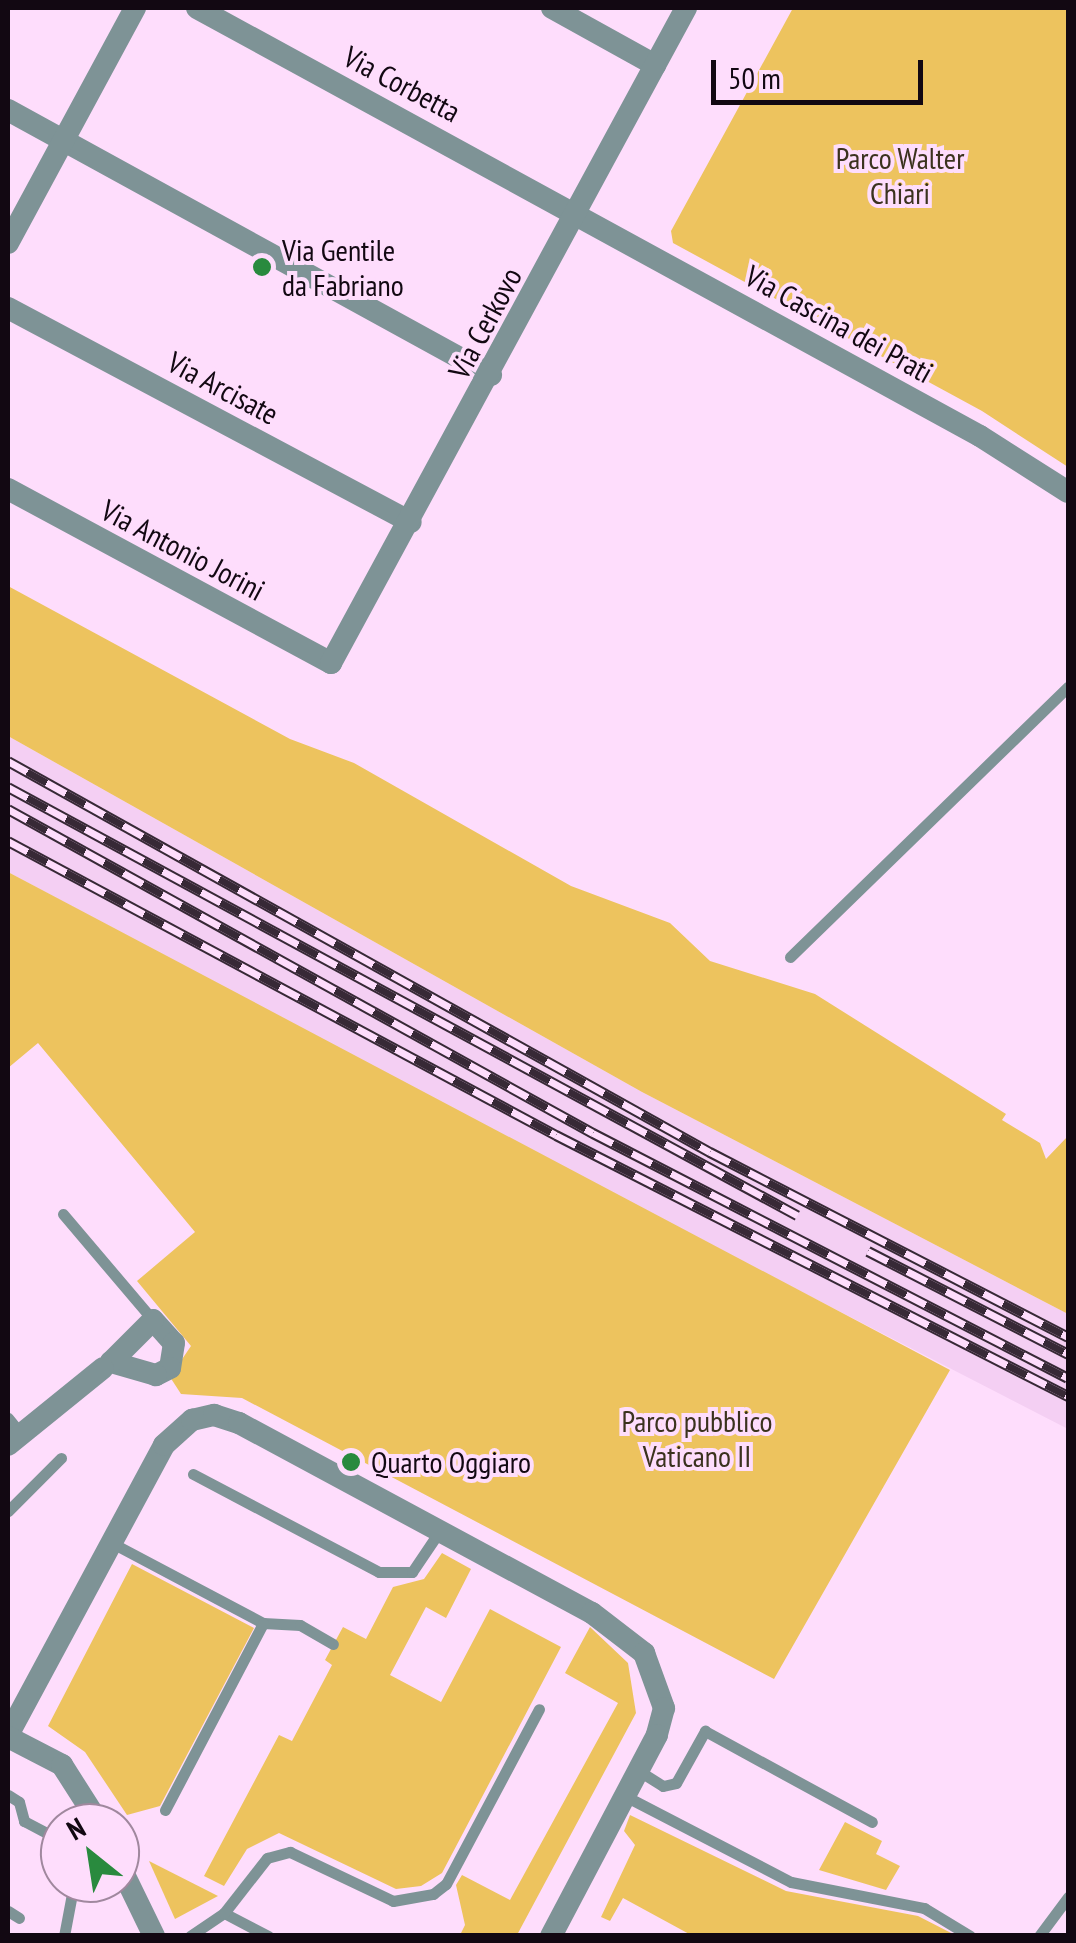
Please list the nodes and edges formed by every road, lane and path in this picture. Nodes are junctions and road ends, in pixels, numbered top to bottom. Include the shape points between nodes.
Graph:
1 (135, 8) edge
2 (197, 8) edge
3 (552, 8) edge
4 (686, 8) edge
5 (655, 65) junction
6 (8, 110) edge
7 (64, 140) junction
8 (578, 213) junction
9 (8, 243) edge
10 (8, 308) edge
11 (491, 375) junction
12 (8, 490) edge
13 (1068, 492) edge
14 (411, 522) junction
15 (331, 663) joint
16 (1068, 687) edge
17 (790, 957) dead end
18 (63, 1214) dead end
19 (153, 1320) junction
20 (107, 1365) junction
21 (12, 1432) edge
22 (61, 1458) dead end
23 (192, 1474) dead end
24 (8, 1511) edge
25 (441, 1528) junction
26 (112, 1542) junction
27 (264, 1623) junction
28 (334, 1644) dead end
29 (539, 1709) dead end
30 (8, 1736) edge
31 (639, 1771) junction
32 (8, 1796) edge
33 (625, 1796) junction
34 (86, 1803) edge
35 (165, 1810) dead end
36 (872, 1822) dead end
37 (40, 1829) edge
38 (1068, 1897) edge
39 (70, 1903) edge
40 (138, 1903) edge
41 (224, 1913) junction
42 (64, 1936) edge
43 (154, 1936) edge
44 (190, 1936) edge
45 (268, 1936) edge
46 (552, 1936) edge
47 (970, 1936) edge
48 (1039, 1936) edge

1 - 7 street
2 - 8 street, Via Corbetta
3 - 5 street
4 - 5 street, Via Cerkovo
5 - 8 street, Via Cerkovo
6 - 7 street
7 - 9 street
7 - 11 street
8 - 11 street, Via Cerkovo
8 - 13 street, Via Cascina dei Prati via 980,436
10 - 14 street, Via Arcisate
11 - 14 street, Via Cerkovo
12 - 15 street, Via Antonio Jorini
14 - 15 street, Via Cerkovo
16 - 17 lane
18 - 19 lane
19 - 20 street
19 - 20 street via 174,1343 170,1368 156,1375
20 - 21 street
22 - 24 lane
23 - 25 lane via 380,1572 412,1572
25 - 26 street via 214,1415 192,1420 164,1445
25 - 31 street via 618,1628 644,1653 664,1708
26 - 27 lane
26 - 30 street
27 - 28 lane via 300,1625
27 - 35 lane
29 - 41 lane via 446,1884 433,1894 393,1901 290,1852 267,1858
30 - 34 street via 62,1766
31 - 33 street
31 - 36 lane via 664,1786 676,1782 705,1730
32 - 37 lane via 19,1802 24,1821
33 - 46 street
33 - 47 lane via 791,1882 924,1908
38 - 48 lane
39 - 42 lane
40 - 43 street
41 - 44 lane
41 - 45 lane

